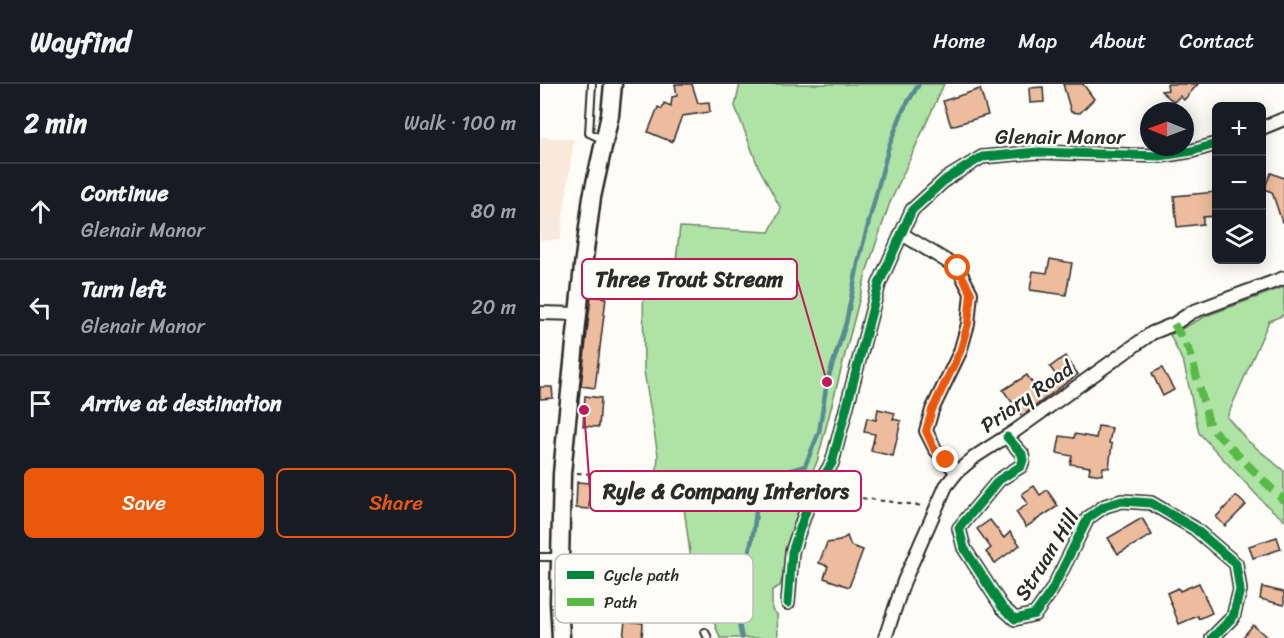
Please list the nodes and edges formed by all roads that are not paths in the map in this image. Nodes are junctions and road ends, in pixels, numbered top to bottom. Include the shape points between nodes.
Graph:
1 (592, 84) edge
2 (613, 84) edge
3 (1284, 119) edge
4 (1266, 126) edge
5 (604, 140) junction
6 (1212, 145) edge
7 (902, 234) junction
8 (1284, 278) edge
9 (540, 313) edge
10 (579, 314) junction
11 (1006, 437) junction
12 (957, 472) junction
13 (561, 554) edge
14 (788, 603) dead end
15 (560, 623) edge
16 (561, 638) edge
17 (885, 638) edge
18 (1212, 638) edge

1 - 5 lane via 589,133
2 - 5 main road
3 - 4 street
5 - 10 main road via 591,208
6 - 7 street, Glenair Manor via 1160,156 1038,152 982,157 946,179 912,210
7 - 12 street via 958,268 971,293 960,352 926,431 934,449
7 - 14 street, Glenair Manor via 879,284 832,463 810,499 792,552
8 - 11 street, Priory Road via 1192,312 1152,333
9 - 10 street
10 - 13 main road via 562,474
11 - 12 street, Priory Road
11 - 18 street, Struan Hill via 1022,454 1021,466 999,480 959,528 964,548 1002,607 1015,619 1035,614 1052,590 1088,518 1105,506 1122,501 1151,503 1194,528 1236,564 1240,590 1233,617
12 - 17 street, Priory Road via 935,508
15 - 16 main road

